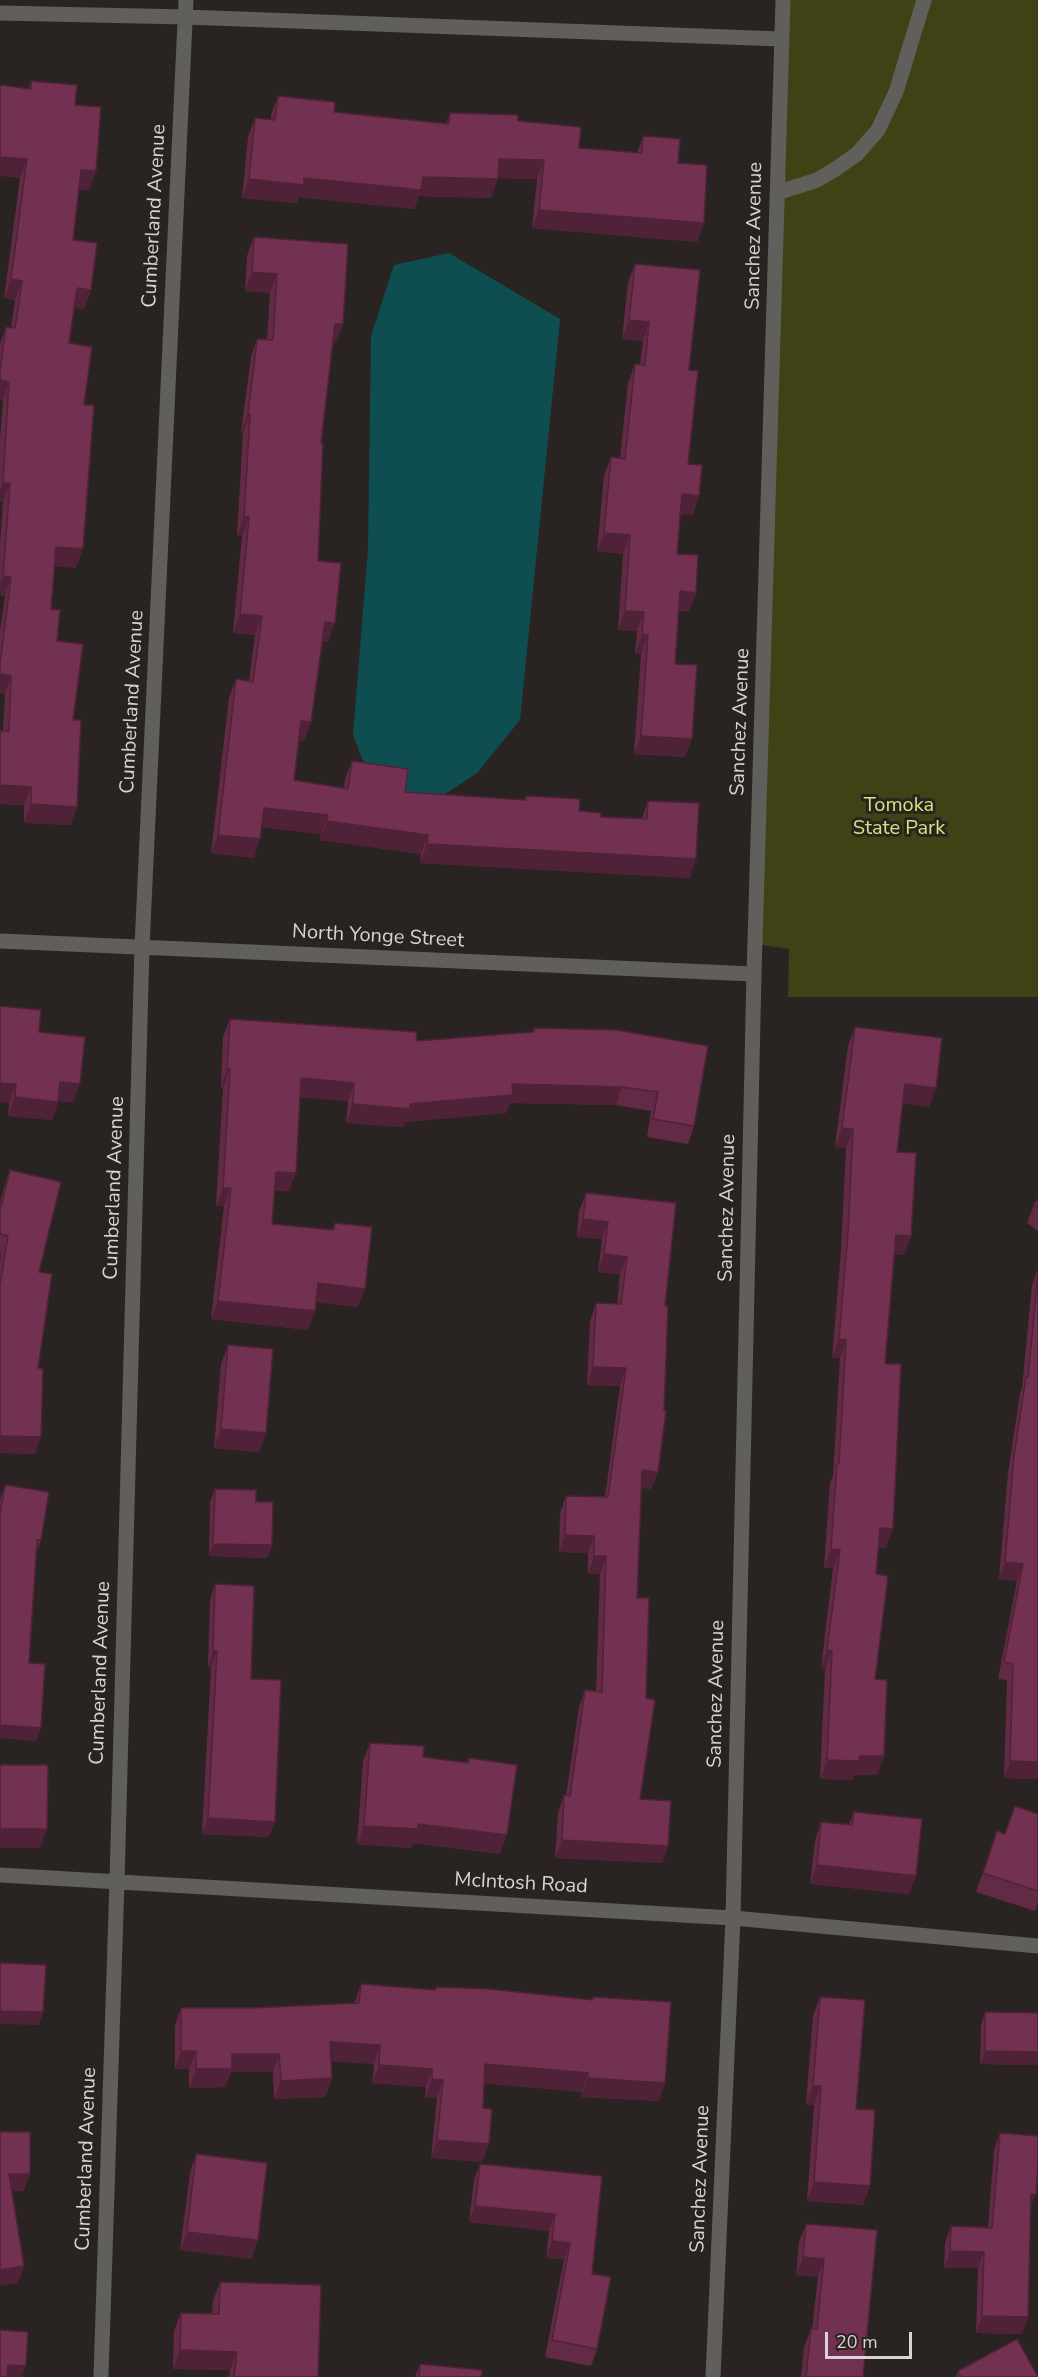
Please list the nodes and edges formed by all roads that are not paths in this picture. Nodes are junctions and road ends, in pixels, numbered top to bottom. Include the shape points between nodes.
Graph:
1 (186, 0) edge
2 (783, 0) edge
3 (924, 0) edge
4 (0, 13) edge
5 (186, 17) junction
6 (781, 39) junction
7 (777, 193) junction
8 (0, 941) edge
9 (142, 947) junction
10 (754, 974) junction
11 (0, 1875) edge
12 (117, 1881) junction
13 (733, 1918) junction
14 (1038, 1946) edge
15 (100, 2377) edge
16 (713, 2377) edge

1 - 5 street, Cumberland Avenue
2 - 6 street, Sanchez Avenue
3 - 7 street via 896,92 878,130 857,154 834,170
4 - 5 street
5 - 6 street
5 - 9 street, Cumberland Avenue
6 - 7 street, Sanchez Avenue
7 - 10 street, Sanchez Avenue
8 - 9 street, North Yonge Street
9 - 10 street, North Yonge Street
9 - 12 street, Cumberland Avenue
10 - 13 street, Sanchez Avenue
11 - 12 street, McIntosh Road
12 - 13 street, McIntosh Road
12 - 15 street, Cumberland Avenue
13 - 14 street, McIntosh Road
13 - 16 street, Sanchez Avenue

